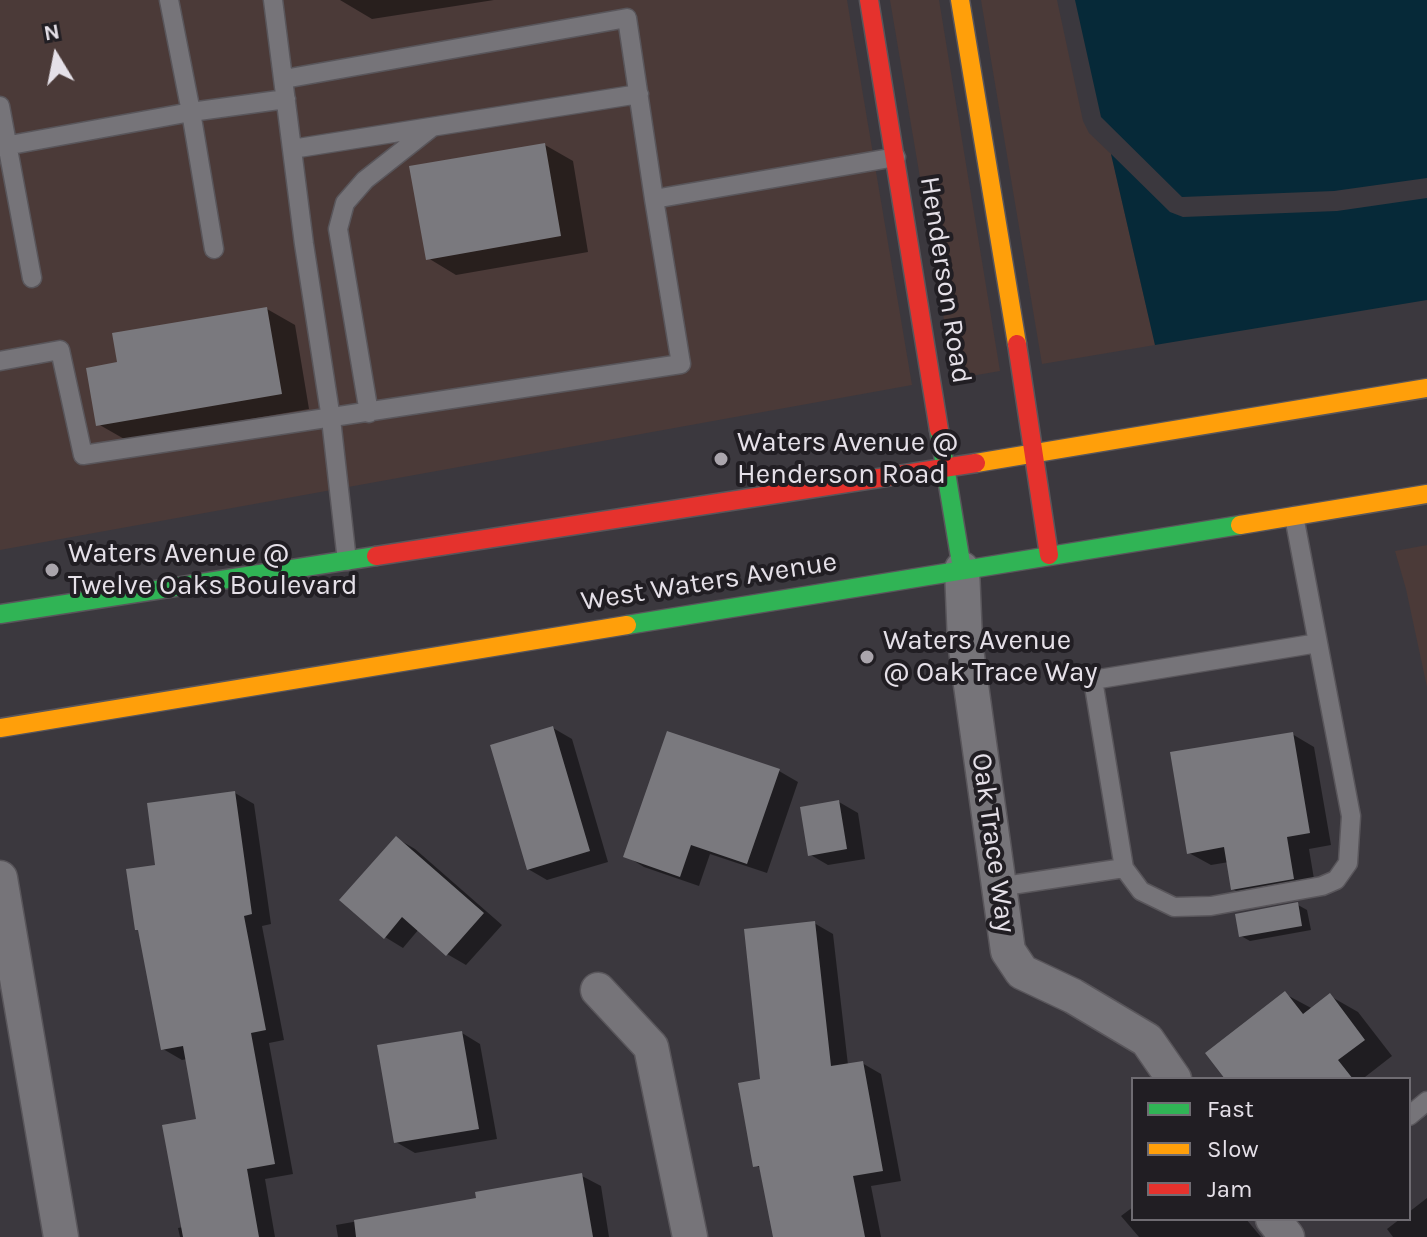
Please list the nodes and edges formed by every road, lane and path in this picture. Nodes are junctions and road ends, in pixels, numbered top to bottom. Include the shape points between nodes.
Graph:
1 (169, 0) edge
2 (273, 0) edge
3 (869, 0) edge
4 (960, 0) edge
5 (284, 79) junction
6 (639, 94) junction
7 (286, 99) junction
8 (0, 106) edge
9 (191, 112) junction
10 (433, 127) junction
11 (4, 147) edge
12 (292, 149) junction
13 (896, 157) junction
14 (654, 199) junction
15 (214, 249) dead end
16 (32, 278) dead end
17 (0, 361) edge
18 (1427, 388) edge
19 (369, 413) junction
20 (331, 419) junction
21 (1035, 455) junction
22 (946, 467) junction
23 (1427, 494) edge
24 (1294, 516) junction
25 (1049, 555) junction
26 (347, 561) junction
27 (962, 569) junction
28 (0, 614) edge
29 (1318, 643) junction
30 (0, 728) edge
31 (1124, 868) junction
32 (0, 878) edge
33 (998, 887) junction
34 (598, 990) dead end
35 (1173, 1077) edge
36 (1427, 1101) edge
37 (1411, 1114) edge
38 (61, 1237) edge
39 (690, 1237) edge

1 - 9 lane
2 - 5 lane
3 - 13 main road, Henderson Road
4 - 21 main road
5 - 6 lane via 627,18
5 - 7 lane
6 - 10 lane
6 - 14 lane
7 - 9 lane
7 - 12 lane
8 - 11 lane
9 - 11 lane
9 - 15 lane
10 - 12 lane
10 - 19 lane via 365,180 345,203 338,229
11 - 16 lane
12 - 20 lane
13 - 14 lane
13 - 22 main road, Henderson Road
14 - 19 lane via 681,364
17 - 20 lane via 60,350 83,455
18 - 21 main road
19 - 20 lane
20 - 26 lane
21 - 22 main road
21 - 25 main road
22 - 26 main road
22 - 27 main road, Henderson Road
23 - 24 main road, West Waters Avenue
24 - 25 main road, West Waters Avenue
24 - 29 lane
25 - 27 main road, West Waters Avenue
26 - 28 main road
27 - 30 main road, West Waters Avenue
27 - 33 street, Oak Trace Way via 965,642
29 - 31 lane via 1093,680
29 - 31 lane via 1351,816 1348,863 1336,880 1182,908 1141,891
31 - 33 lane
32 - 38 street
33 - 35 street, Oak Trace Way via 1008,951 1022,972 1147,1040
34 - 39 street via 651,1047
36 - 37 lane

